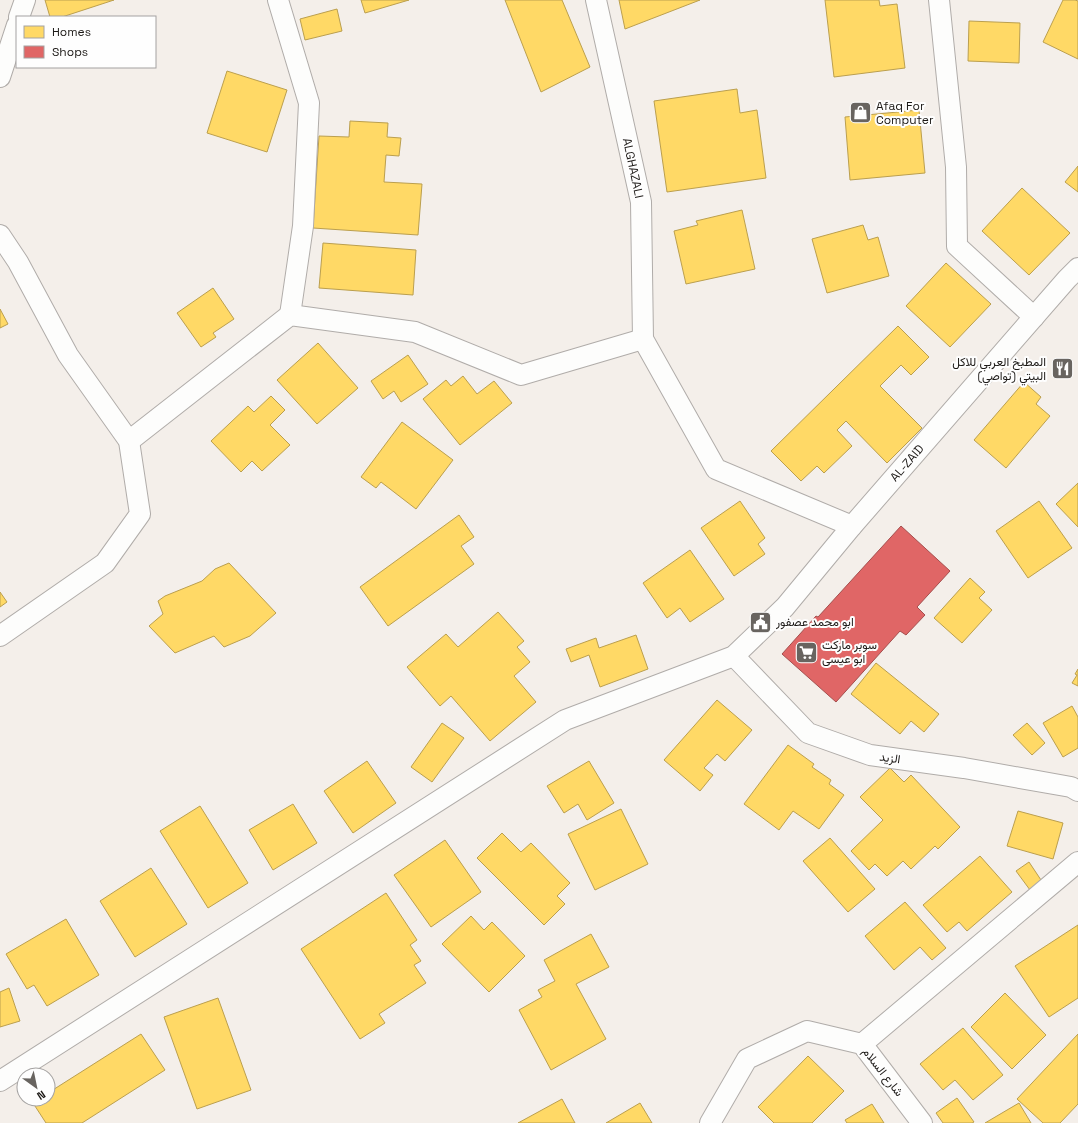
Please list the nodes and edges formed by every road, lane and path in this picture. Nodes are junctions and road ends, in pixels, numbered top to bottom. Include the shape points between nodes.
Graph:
1 (25, 0) edge
2 (278, 0) edge
3 (596, 0) edge
4 (939, 0) edge
5 (20, 16) edge
6 (16, 28) edge
7 (0, 77) edge
8 (0, 235) edge
9 (1078, 268) edge
10 (290, 314) junction
11 (1034, 317) junction
12 (642, 339) junction
13 (129, 441) junction
14 (852, 526) junction
15 (0, 636) edge
16 (734, 656) junction
17 (1078, 791) edge
18 (1078, 862) edge
19 (862, 1044) junction
20 (0, 1081) edge
21 (710, 1123) edge
22 (922, 1123) edge

1 - 5 street
2 - 10 street via 309,103 303,226
3 - 12 street, ALGHAZALI via 640,202
4 - 11 street via 956,167 957,246
6 - 7 street
8 - 13 street via 18,262 68,356
9 - 11 street, AL-ZAID
10 - 12 street via 415,332 521,375
10 - 13 street
11 - 14 street, AL-ZAID
12 - 14 street via 716,469
13 - 15 street via 140,514 105,563
14 - 16 street, AL-ZAID via 786,607
16 - 17 street, الزيد via 808,733 870,755 964,768 1071,787
16 - 20 street via 565,720
18 - 19 street
19 - 21 street, شارع السلام via 807,1031 747,1058
19 - 22 street, شارع السلام

